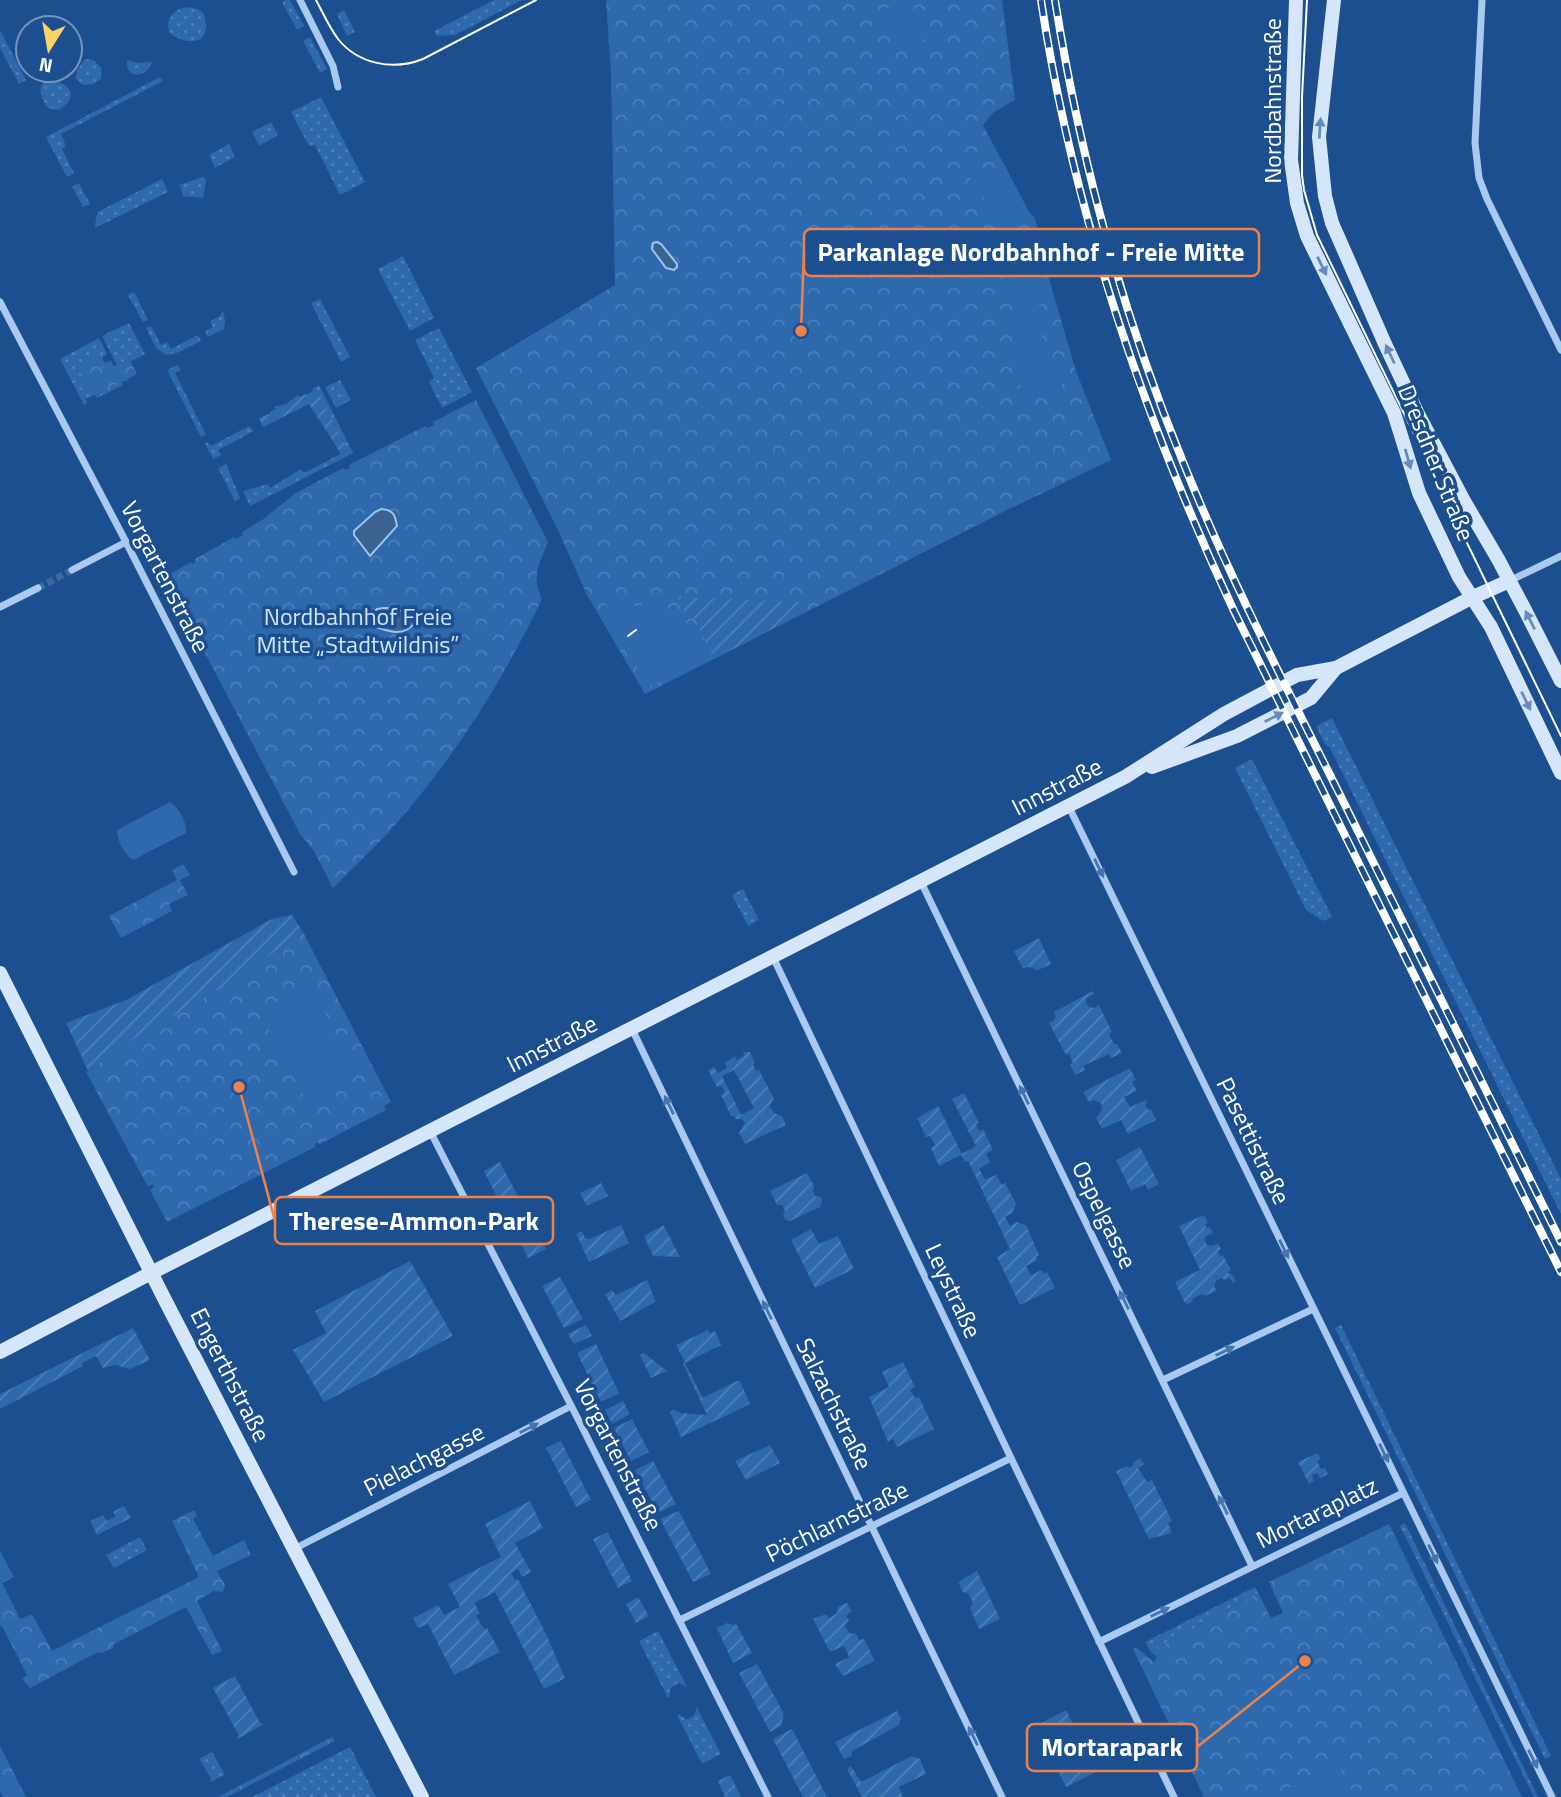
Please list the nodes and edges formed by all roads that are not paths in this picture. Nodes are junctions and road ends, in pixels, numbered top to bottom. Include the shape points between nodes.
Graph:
1 (300, 0) edge
2 (1296, 0) edge
3 (1334, 0) edge
4 (1482, 0) edge
5 (338, 87) dead end
6 (1325, 196) joint
7 (1297, 203) joint
8 (0, 302) edge
9 (1561, 351) edge
10 (126, 542) junction
11 (1561, 556) edge
12 (72, 570) tunnel mouth
13 (1509, 582) junction
14 (38, 588) tunnel mouth
15 (1471, 598) junction
16 (0, 607) edge
17 (1336, 668) junction
18 (1561, 681) edge
19 (1561, 773) edge
20 (1125, 777) junction
21 (1069, 807) junction
22 (294, 872) dead end
23 (920, 882) junction
24 (773, 957) junction
25 (0, 974) edge
26 (632, 1029) junction
27 (430, 1131) junction
28 (151, 1273) junction
29 (1313, 1309) junction
30 (0, 1352) edge
31 (1163, 1380) junction
32 (571, 1406) junction
33 (1011, 1458) junction
34 (1403, 1493) junction
35 (872, 1526) junction
36 (294, 1549) junction
37 (1252, 1566) junction
38 (680, 1620) junction
39 (1099, 1642) junction
40 (422, 1797) edge
41 (768, 1797) edge
42 (1002, 1797) edge
43 (1174, 1797) edge
44 (1552, 1797) edge

1 - 5 street via 330,58
2 - 7 main road, Nordbahnstraße via 1291,160
6 -> 3 main road, Nordbahnstraße via 1319,137
4 - 9 street via 1475,143 1479,177
13 -> 6 main road, Dresdner Straße via 1406,389 1332,223
7 -> 15 main road, Dresdner Straße via 1307,236 1394,413 1419,494
8 - 10 street, Vorgartenstraße
10 - 12 street
10 - 22 street, Vorgartenstraße
11 - 13 street, Innstraße
13 - 15 main road, Innstraße
18 -> 13 main road, Dresdner Straße
14 - 16 street
15 - 17 main road, Innstraße
15 -> 19 main road, Dresdner Straße via 1491,627
17 - 20 main road, Innstraße via 1297,675 1224,714
20 -> 17 main road, Innstraße via 1237,736 1311,698
20 - 21 main road, Innstraße
21 - 23 main road, Innstraße
21 -> 29 street, Pasettistraße
23 - 24 main road, Innstraße
31 -> 23 street, Ospelgasse
24 - 26 main road, Innstraße
24 - 33 street, Leystraße
25 - 28 main road, Engerthstraße
26 - 27 main road, Innstraße
35 -> 26 street, Salzachstraße
27 - 28 main road, Innstraße
27 - 32 street, Vorgartenstraße
28 - 30 main road, Innstraße
28 - 36 main road, Engerthstraße
31 -> 29 street
29 -> 34 street, Pasettistraße
37 -> 31 street, Ospelgasse
36 -> 32 street, Pielachgasse
32 - 38 street, Vorgartenstraße
33 - 35 street, Pöchlarnstraße
33 - 39 street, Leystraße
34 - 37 street, Mortaraplatz
34 -> 44 street, Mortaraplatz
35 - 38 street, Pöchlarnstraße
42 -> 35 street, Salzachstraße
36 - 40 main road, Engerthstraße
39 -> 37 street, Mortaraplatz
38 - 41 street, Vorgartenstraße
39 - 43 street

